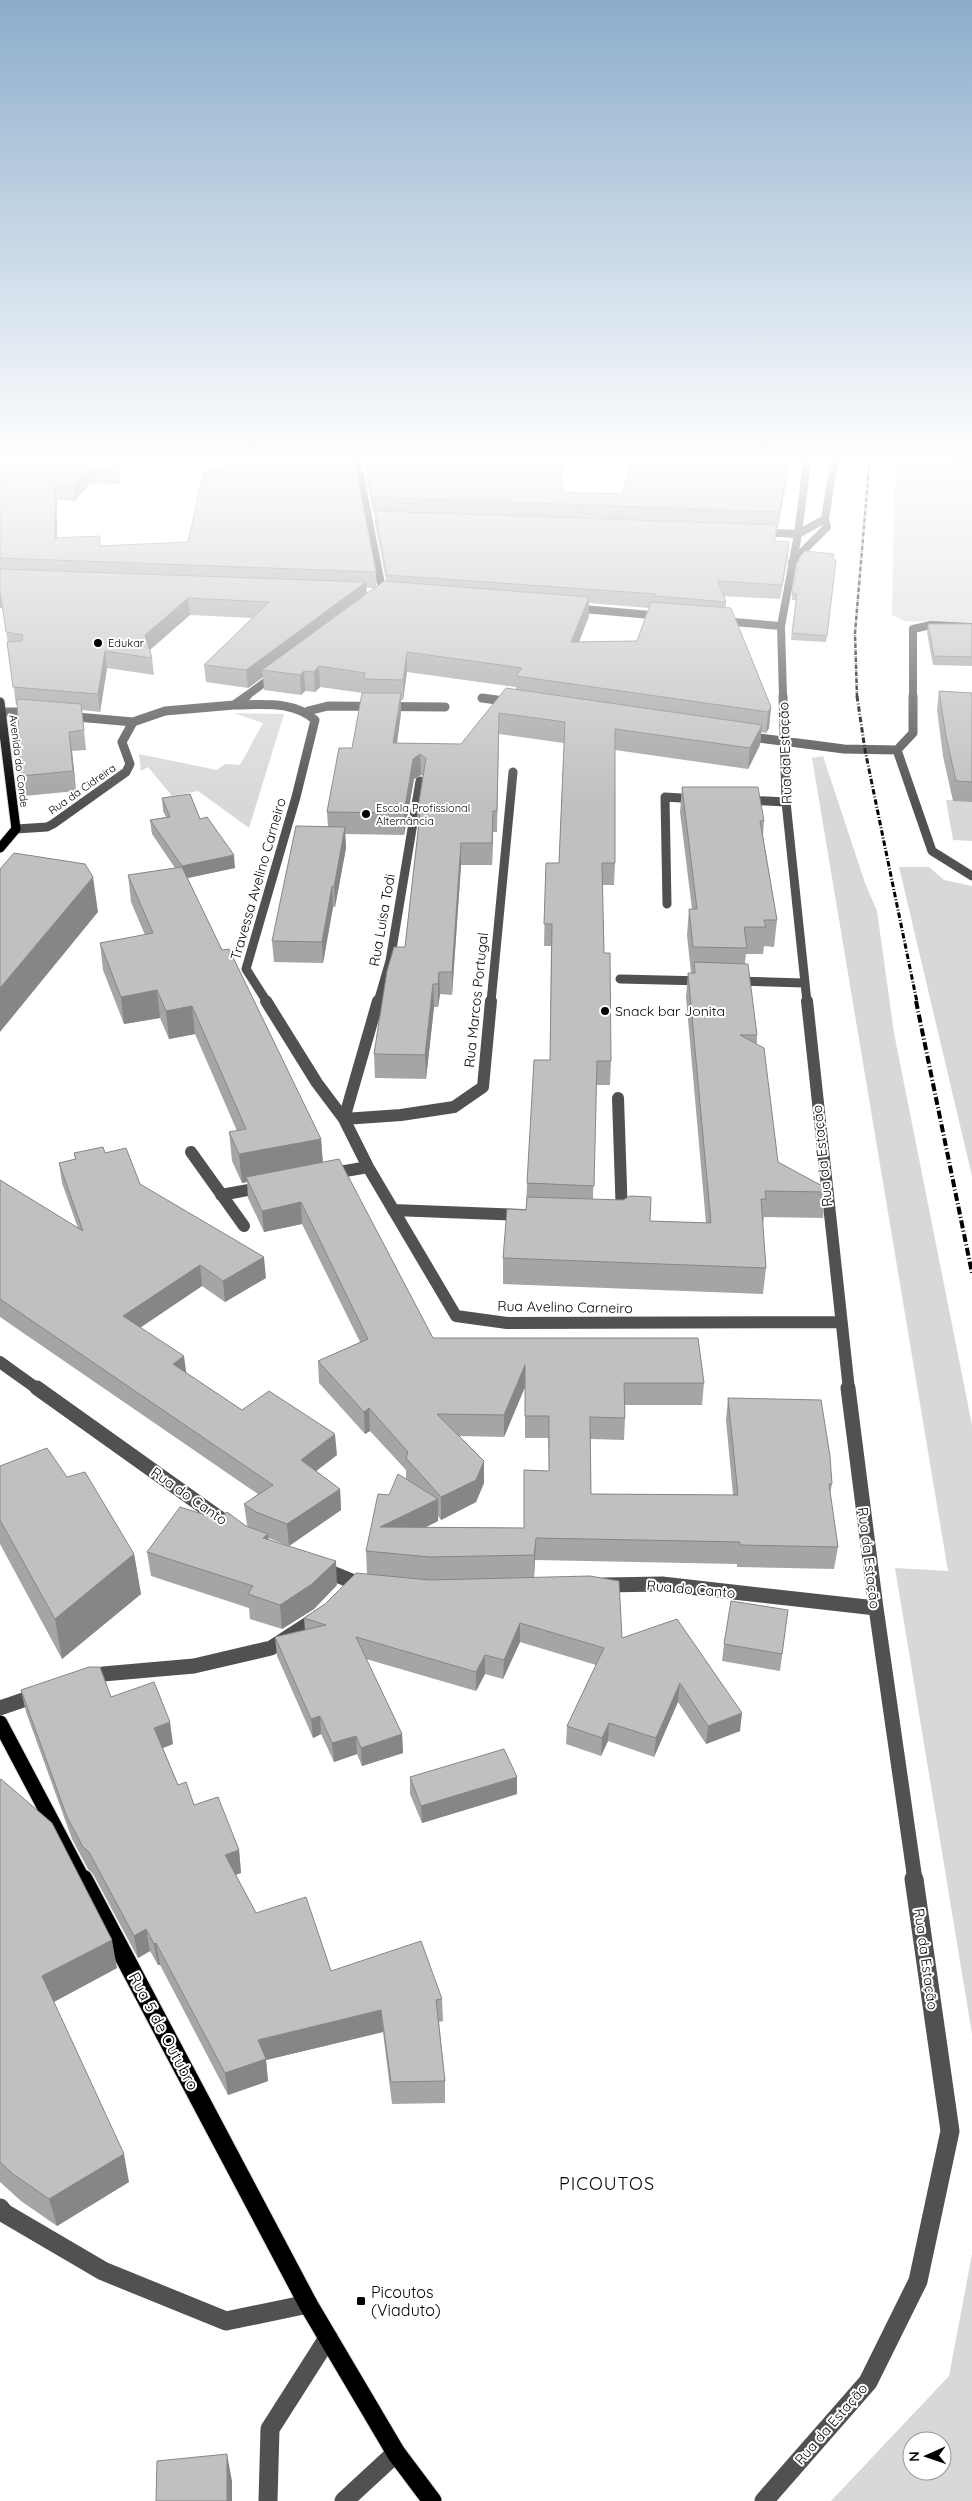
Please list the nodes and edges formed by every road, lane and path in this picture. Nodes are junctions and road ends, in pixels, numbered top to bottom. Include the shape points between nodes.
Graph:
1 (378, 572) edge
2 (790, 572) edge
3 (373, 594) edge
4 (383, 594) junction
5 (392, 595) edge
6 (367, 606) edge
7 (558, 607) edge
8 (675, 617) edge
9 (714, 620) edge
10 (781, 626) junction
11 (972, 627) edge
12 (281, 670) edge
13 (482, 698) dead end
14 (0, 702) edge
15 (518, 703) edge
16 (234, 705) junction
17 (445, 707) dead end
18 (1, 712) junction
19 (308, 712) junction
20 (133, 722) junction
21 (735, 735) edge
22 (784, 742) junction
23 (897, 750) junction
24 (514, 772) dead end
25 (420, 781) edge
26 (712, 799) edge
27 (731, 800) edge
28 (786, 802) junction
29 (16, 829) junction
30 (0, 848) edge
31 (972, 876) edge
32 (667, 904) dead end
33 (620, 978) dead end
34 (804, 983) junction
35 (618, 1098) dead end
36 (344, 1119) junction
37 (191, 1152) dead end
38 (368, 1167) junction
39 (319, 1176) edge
40 (280, 1184) edge
41 (221, 1195) junction
42 (393, 1210) junction
43 (532, 1215) edge
44 (612, 1218) edge
45 (244, 1226) dead end
46 (840, 1322) junction
47 (0, 1362) edge
48 (246, 1536) edge
49 (309, 1564) edge
50 (354, 1582) junction
51 (383, 1585) edge
52 (585, 1586) edge
53 (340, 1595) edge
54 (876, 1608) junction
55 (327, 1609) edge
56 (75, 1683) edge
57 (56, 1690) edge
58 (0, 1708) edge
59 (0, 1723) edge
60 (0, 2208) edge
61 (308, 2304) junction
62 (328, 2338) junction
63 (396, 2453) junction
64 (268, 2501) edge
65 (344, 2501) edge
66 (432, 2501) edge
67 (764, 2501) edge

1 - 4 street
2 - 10 street, Rua da Estação
3 - 4 street
4 - 5 street
4 - 6 street
7 - 8 street
9 - 10 street
10 - 22 street, Rua da Estação
11 - 23 street via 930,625 913,630 913,733
12 - 16 street
13 - 15 street
14 - 18 main road, Avenida do Conde
16 - 19 street via 296,707
16 - 20 street via 165,711
17 - 19 street via 328,706
18 - 20 street via 25,711
18 - 29 main road, Avenida do Conde
19 - 36 street, Travessa Avelino Carneiro via 315,720 246,969 317,1084
20 - 29 street, Rua da Cidreira via 122,742 130,764 126,772 53,824
21 - 22 street
22 - 23 street via 844,749
22 - 28 street, Rua da Estação
23 - 31 street via 932,851
24 - 36 street, Rua Marcos Portugal via 483,1087 454,1107
25 - 36 street, Rua Luisa Todi via 390,961
26 - 32 street via 665,797
27 - 28 street
28 - 34 street, Rua da Estação
29 - 30 main road
33 - 34 street
34 - 46 street, Rua da Estação
35 - 44 street via 622,1219
36 - 38 street, Rua Avelino Carneiro
37 - 41 street
38 - 39 street
38 - 42 street, Rua Avelino Carneiro
40 - 41 street
41 - 45 street
42 - 43 street
42 - 46 street, Rua Avelino Carneiro via 456,1316 507,1323
46 - 54 street, Rua da Estação
47 - 48 street, Rua do Canto
49 - 50 street
50 - 51 street
50 - 53 street
52 - 54 street, Rua do Canto via 662,1584
54 - 67 street, Rua da Estação via 950,2131 918,2280 868,2382
55 - 56 street via 270,1648 194,1666 102,1674
57 - 58 street
59 - 61 main road, Rua 5 de Outubro
60 - 61 street via 104,2270 226,2321
61 - 62 main road, Rua 5 de Outubro
62 - 63 main road, Rua 5 de Outubro
62 - 64 street via 270,2429
63 - 65 street
63 - 66 main road, Rua 5 de Outubro

